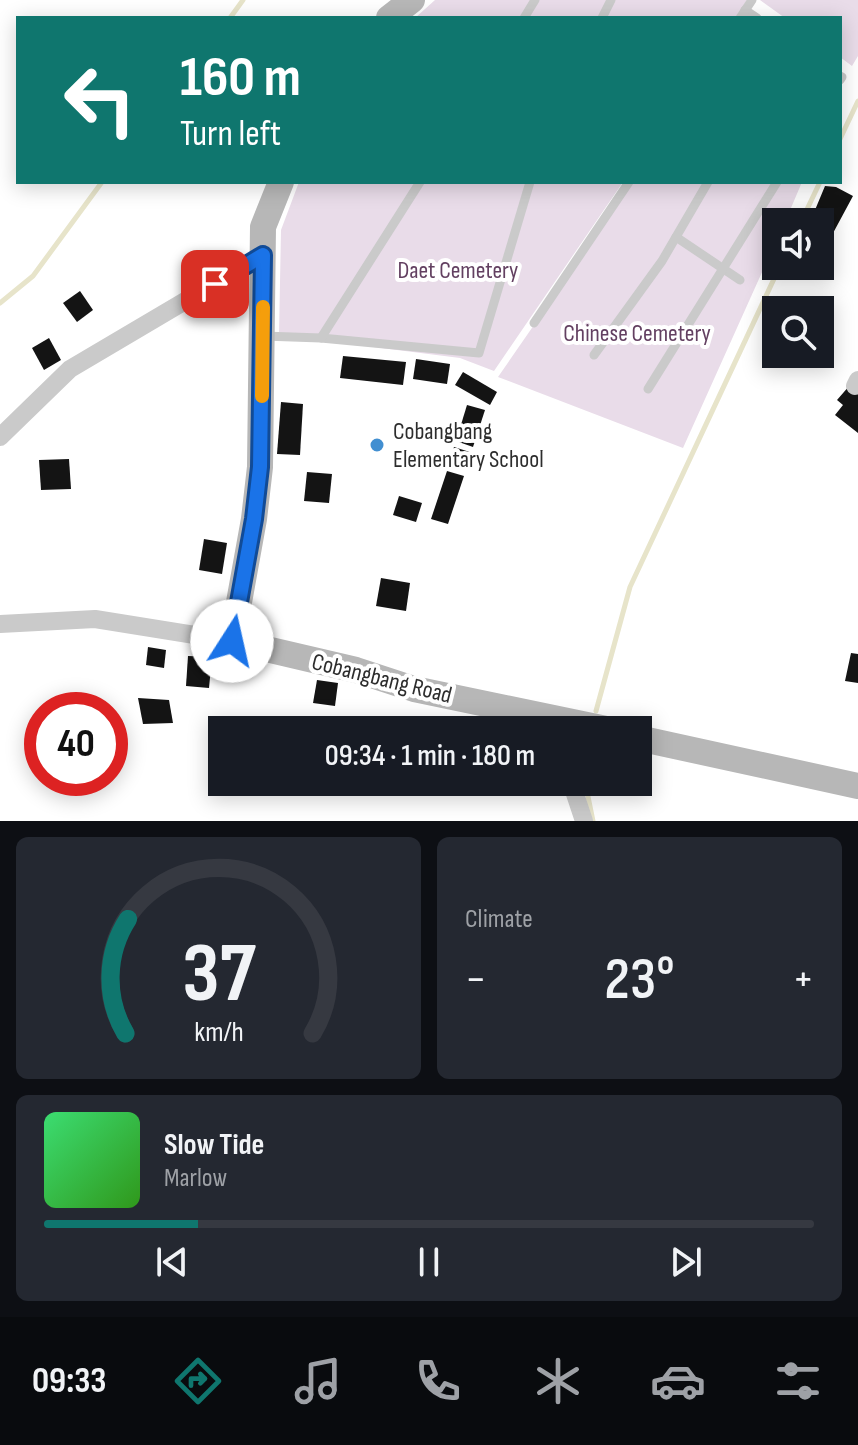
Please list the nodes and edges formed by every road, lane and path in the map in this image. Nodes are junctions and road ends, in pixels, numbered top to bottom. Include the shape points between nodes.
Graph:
1 (412, 0) edge
2 (752, 0) edge
3 (742, 14) edge
4 (392, 16) edge
5 (280, 184) edge
6 (419, 184) edge
7 (529, 184) edge
8 (628, 184) edge
9 (707, 184) edge
10 (776, 184) edge
11 (676, 237) junction
12 (263, 255) junction
13 (723, 269) junction
14 (740, 280) dead end
15 (534, 323) dead end
16 (263, 336) junction
17 (321, 338) junction
18 (594, 355) dead end
19 (648, 389) dead end
20 (0, 437) edge
21 (0, 624) edge
22 (232, 641) junction
23 (531, 716) edge
24 (652, 741) edge
25 (858, 786) edge
26 (576, 796) edge
27 (584, 821) edge

1 - 4 street
2 - 3 lane
5 - 12 street via 263,227
6 - 17 lane
7 - 17 lane via 479,353
8 - 15 lane
9 - 11 lane
10 - 13 lane
11 - 13 lane
11 - 18 lane
12 - 16 street
12 - 20 street via 70,369
13 - 14 lane
13 - 19 lane
16 - 17 lane
16 - 22 street via 258,493
21 - 22 street via 95,619
22 - 23 street, Cobangbang Road
24 - 25 street
26 - 27 street

